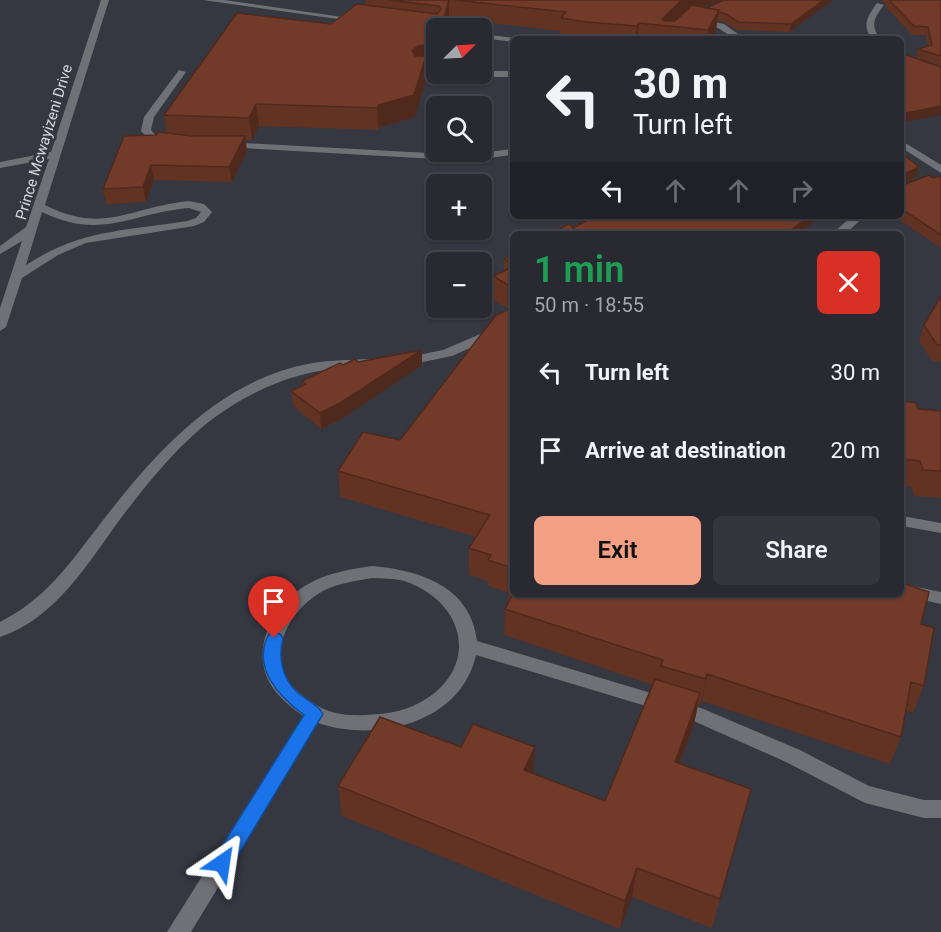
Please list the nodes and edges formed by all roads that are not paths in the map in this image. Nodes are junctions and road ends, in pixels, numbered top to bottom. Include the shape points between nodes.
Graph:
1 (105, 0) edge
2 (207, 0) edge
3 (879, 5) dead end
4 (702, 12) edge
5 (368, 21) edge
6 (736, 36) edge
7 (873, 36) edge
8 (492, 37) edge
9 (510, 40) edge
10 (182, 72) dead end
11 (419, 72) edge
12 (426, 72) edge
13 (492, 74) edge
14 (510, 74) edge
15 (173, 143) edge
16 (213, 144) edge
17 (904, 146) edge
18 (510, 153) edge
19 (57, 154) junction
20 (0, 165) edge
21 (938, 173) edge
22 (40, 207) junction
23 (856, 219) edge
24 (33, 228) junction
25 (842, 231) edge
26 (0, 251) edge
27 (18, 275) junction
28 (510, 325) edge
29 (0, 327) edge
30 (904, 521) edge
31 (941, 528) edge
32 (904, 590) edge
33 (941, 598) edge
34 (0, 630) edge
35 (469, 646) junction
36 (314, 714) junction
37 (941, 808) edge
38 (178, 932) edge

1 - 19 street, Prince Mcwayizeni Drive
2 - 5 street
3 - 7 street via 870,18
4 - 6 street via 688,18 721,26
8 - 9 street
10 - 15 street via 149,117 146,131 155,140
11 - 12 street
13 - 14 street
16 - 18 street via 447,157
17 - 21 street
19 - 20 street
19 - 22 street, Prince Mcwayizeni Drive
22 - 24 street, Prince Mcwayizeni Drive
22 - 27 street via 81,223 121,220 180,204 200,206 207,213 190,224 125,232 69,245
23 - 25 street
24 - 26 street
24 - 27 street, Prince Mcwayizeni Drive
27 - 29 street, Prince Mcwayizeni Drive
28 - 34 street via 447,353 387,364 337,363 292,371 210,413 161,457 51,596 25,618
30 - 31 street
32 - 33 street
35 - 36 street via 462,672 444,696 416,713 382,723 346,723
35 - 36 street via 461,615 451,600 429,584 402,575 372,572 343,576 315,588 293,604 278,626 271,650 275,675 290,696
35 - 37 street via 694,713 793,756 865,794 924,809
36 - 38 street

